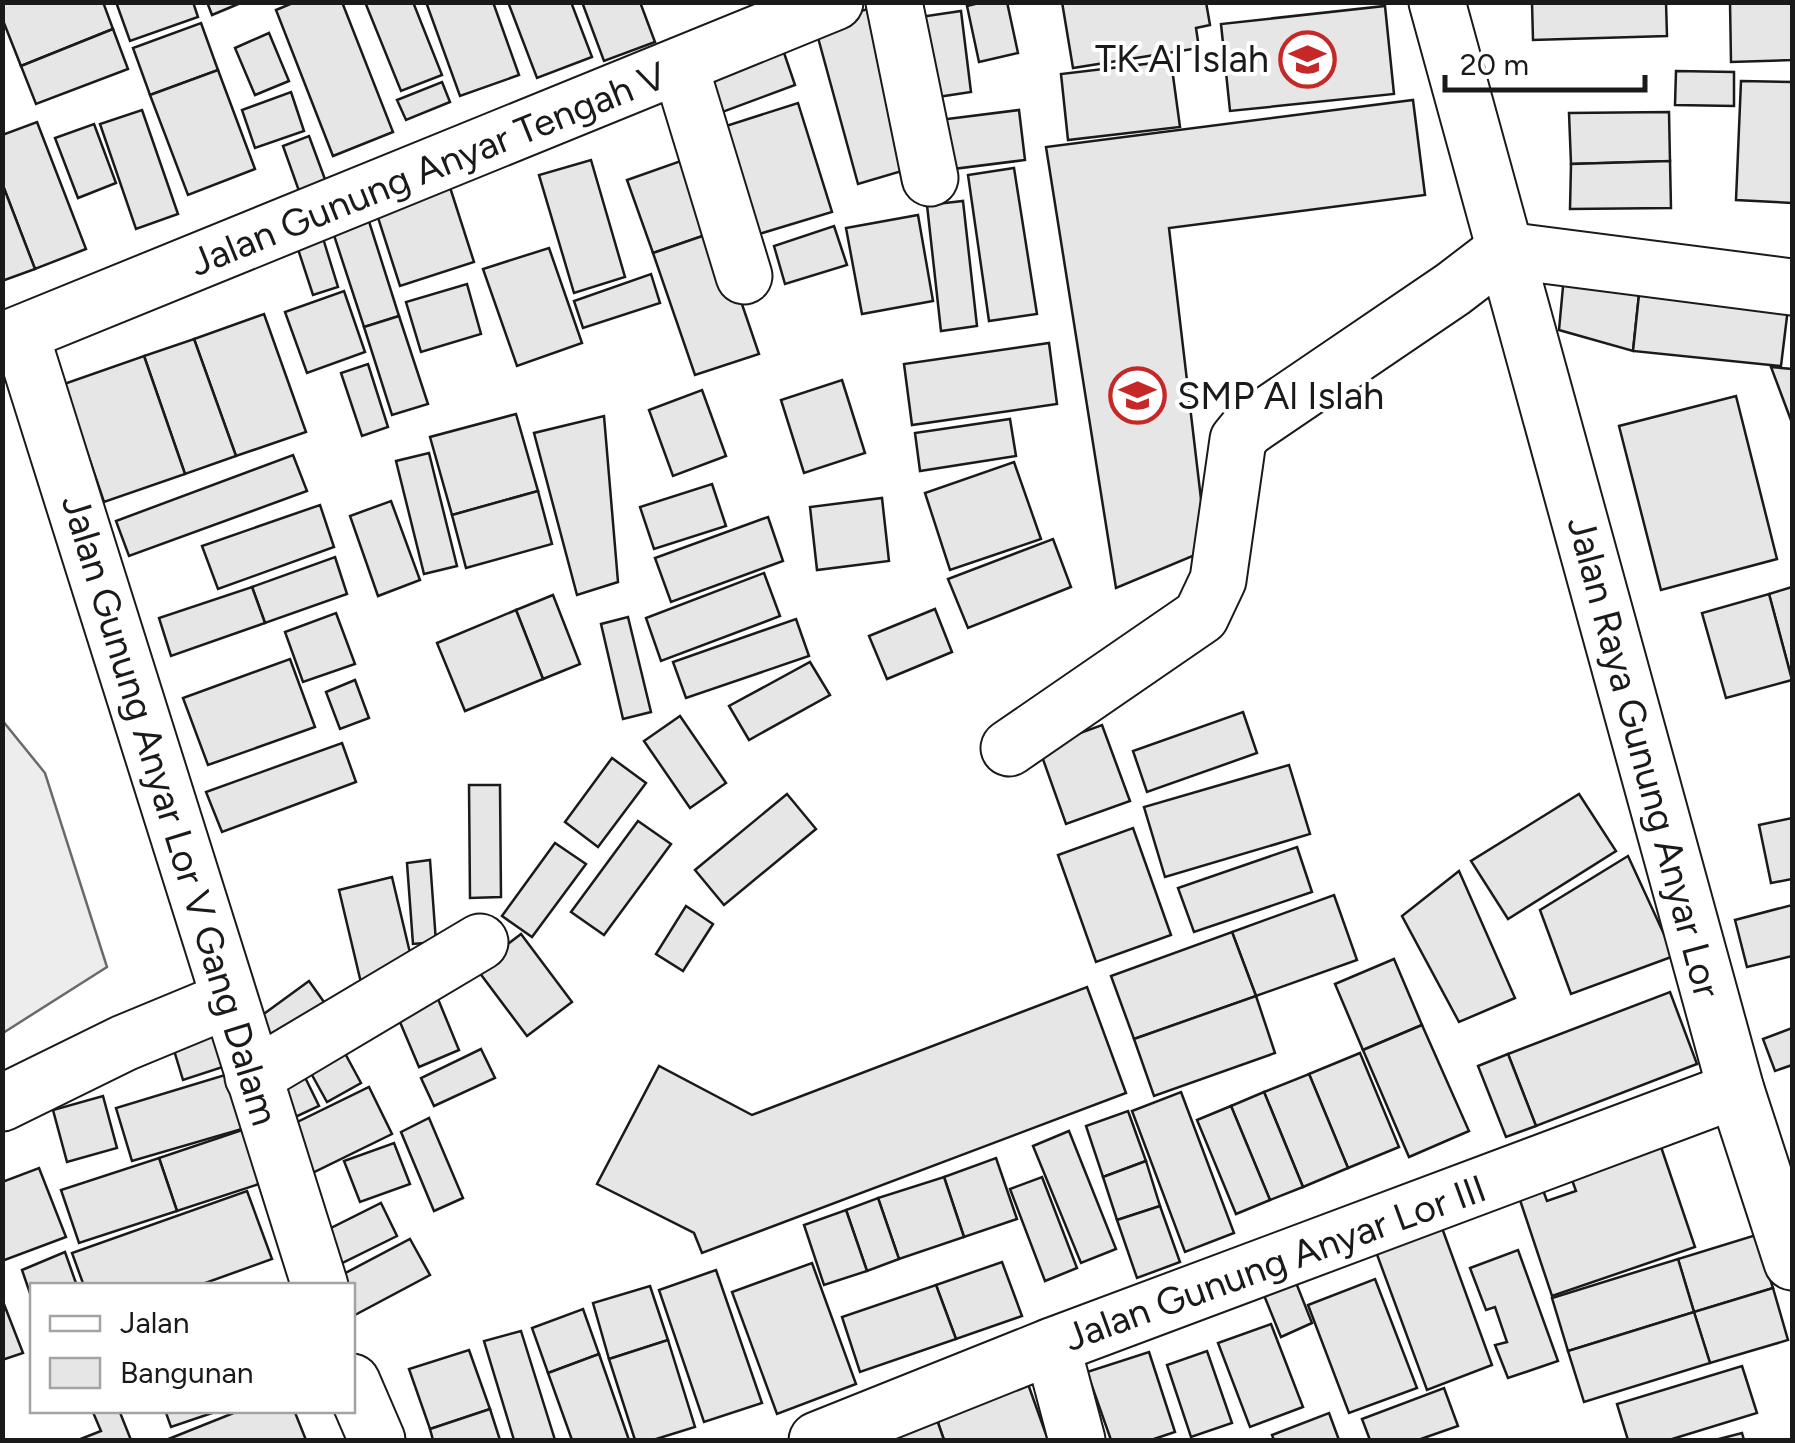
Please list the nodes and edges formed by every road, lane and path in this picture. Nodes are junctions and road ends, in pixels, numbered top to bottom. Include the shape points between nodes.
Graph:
1 (835, 2) edge
2 (894, 2) edge
3 (1436, 2) edge
4 (680, 66) junction
5 (930, 178) dead end
6 (1504, 250) junction
7 (744, 276) dead end
8 (1792, 288) edge
9 (12, 338) edge
10 (1010, 748) dead end
11 (480, 942) dead end
12 (228, 1000) junction
13 (253, 1077) junction
14 (1736, 1090) junction
15 (2, 1103) edge
16 (1792, 1262) edge
17 (319, 1283) edge
18 (1052, 1346) junction
19 (355, 1389) edge
20 (378, 1440) edge
21 (816, 1440) edge
22 (1077, 1440) edge

1 - 4 street, Jalan Gunung Anyar Tengah V
2 - 5 street
3 - 6 street, Jalan Raya Gunung Anyar Lor
4 - 7 street
4 - 9 street, Jalan Gunung Anyar Tengah V
6 - 8 street
6 - 10 street via 1247,428 1238,440 1218,580 1201,616
6 - 14 street, Jalan Raya Gunung Anyar Lor
9 - 12 street, Jalan Gunung Anyar Lor V Gang Dalam
11 - 13 street
12 - 13 street, Jalan Gunung Anyar Lor V Gang Dalam
12 - 15 street
13 - 17 street, Jalan Gunung Anyar Lor V Gang Dalam
14 - 16 street, Jalan Raya Gunung Anyar Lor
14 - 18 street, Jalan Gunung Anyar Lor III
18 - 21 street, Jalan Gunung Anyar Lor III
18 - 22 street
19 - 20 street

